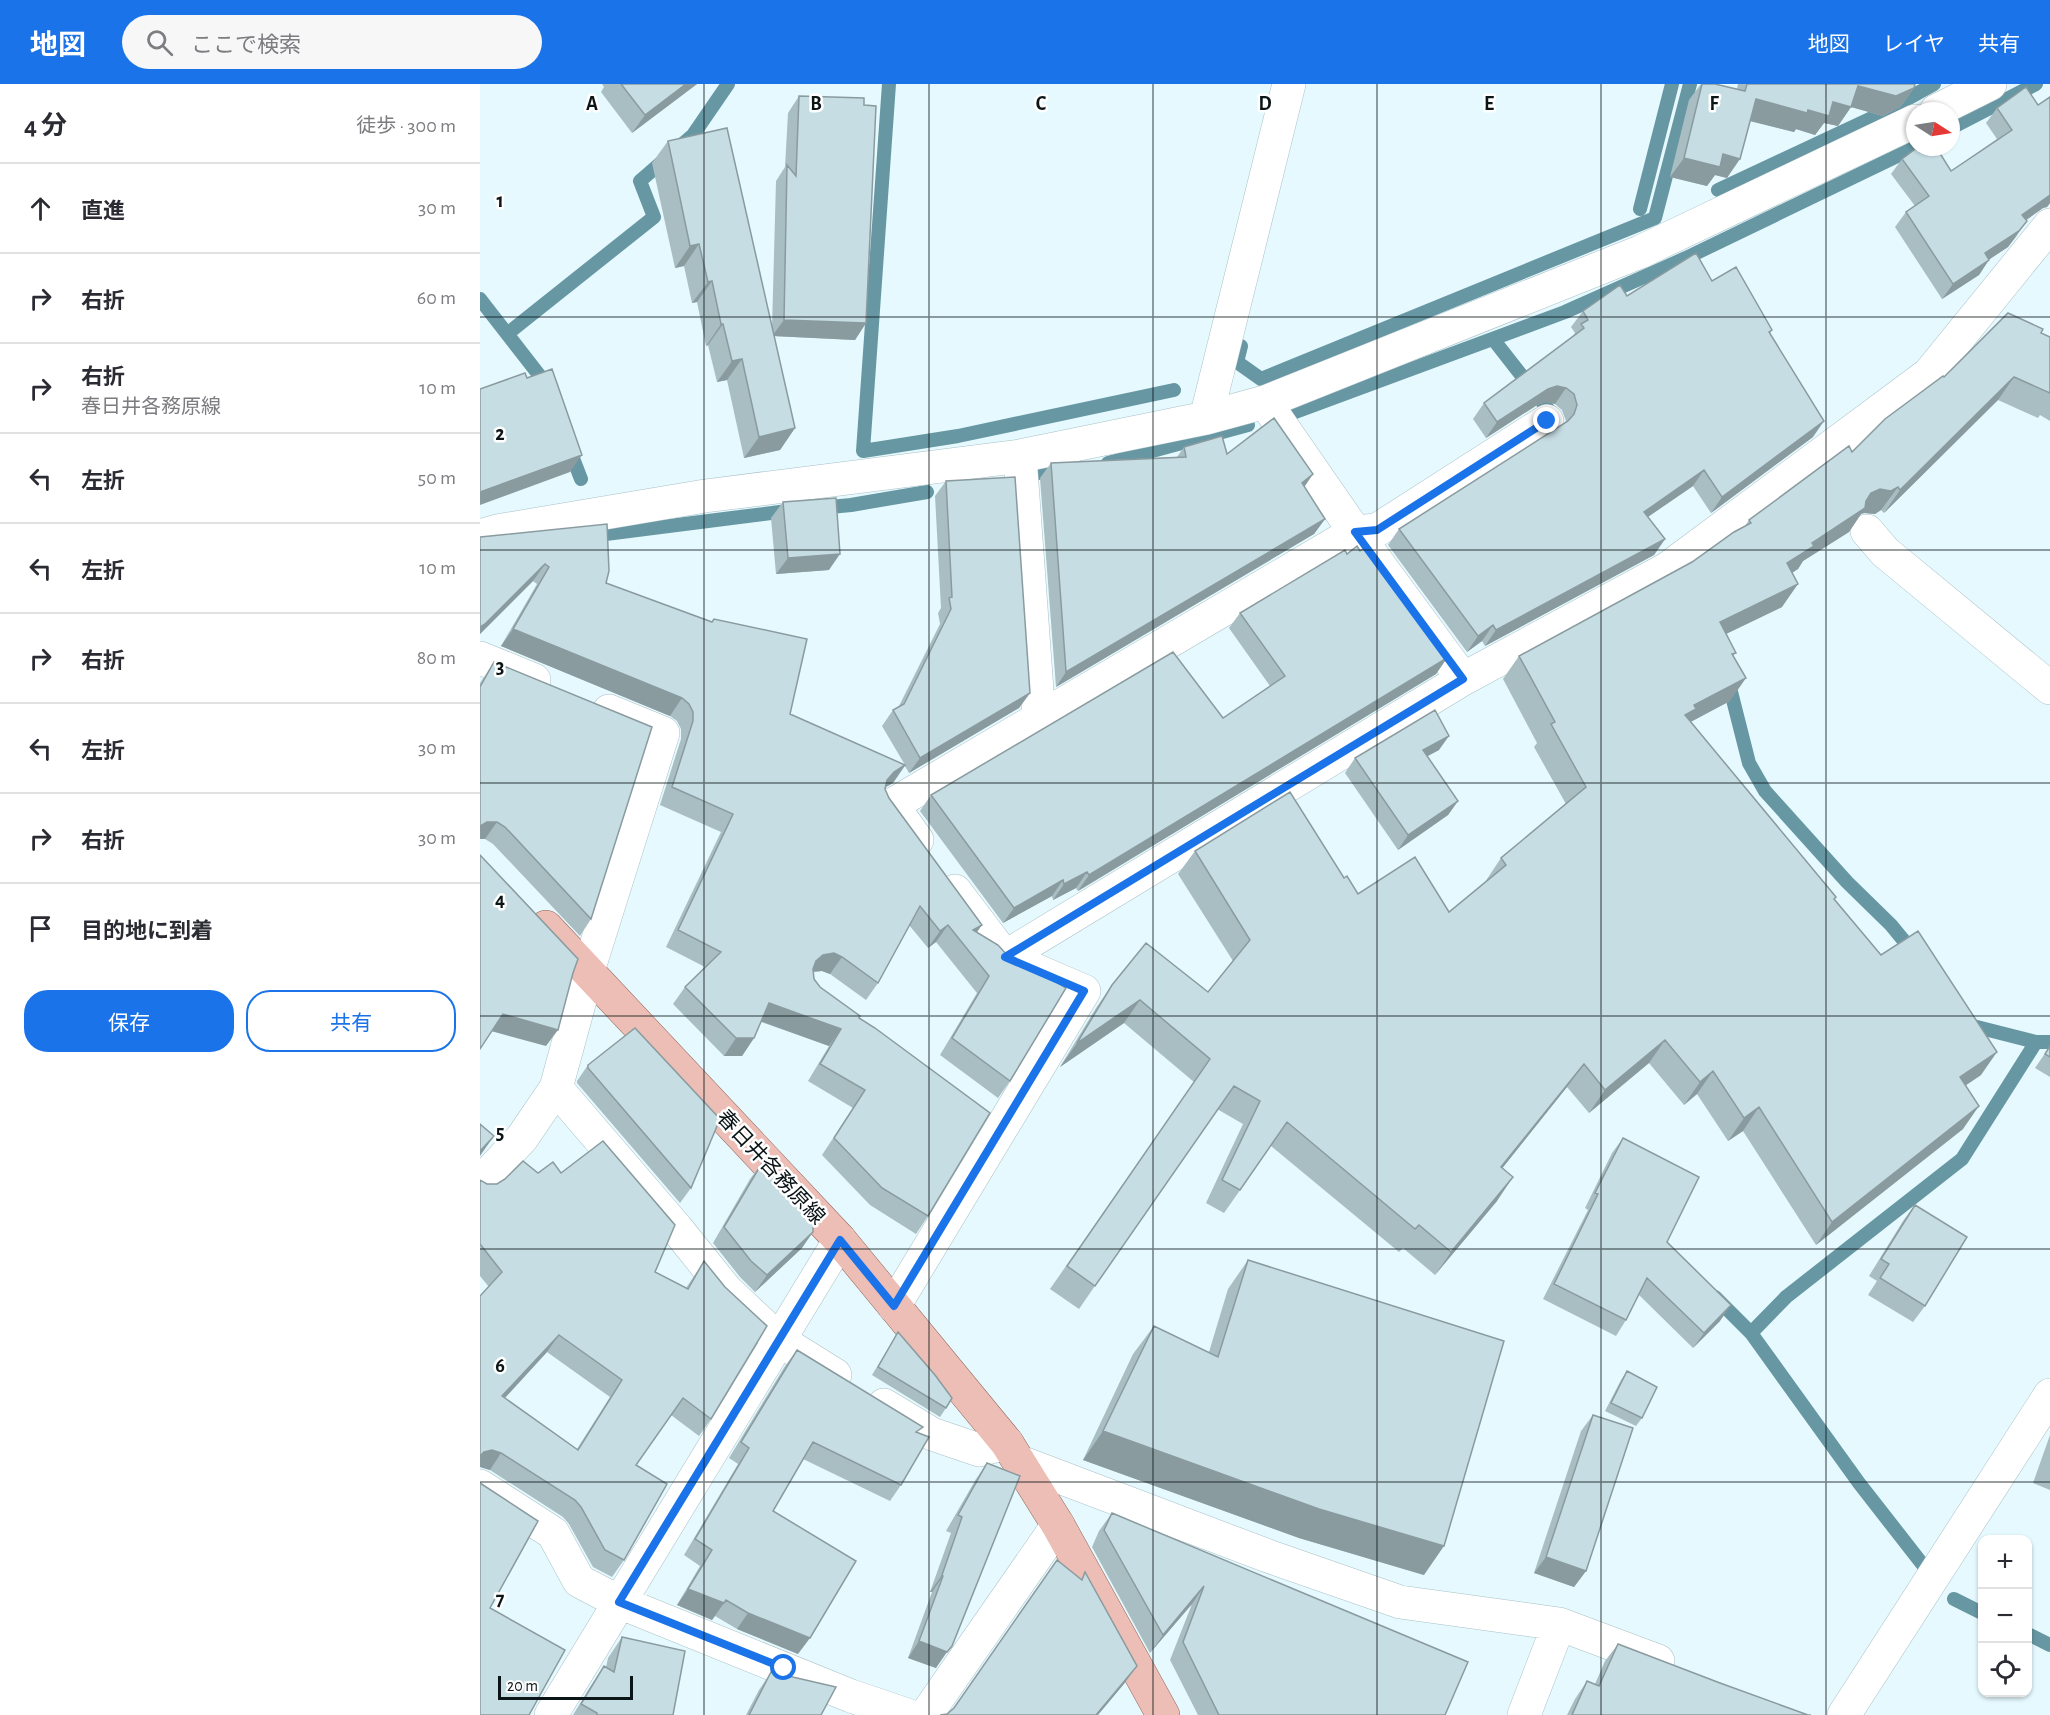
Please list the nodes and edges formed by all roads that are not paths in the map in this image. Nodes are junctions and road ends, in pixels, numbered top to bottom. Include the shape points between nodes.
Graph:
1 (1289, 84) edge
2 (1990, 84) edge
3 (1954, 102) edge
4 (1906, 125) edge
5 (2050, 225) edge
6 (1265, 402) junction
7 (1206, 418) junction
8 (1547, 421) dead end
9 (1020, 456) junction
10 (1867, 531) edge
11 (1355, 532) junction
12 (480, 536) edge
13 (480, 658) edge
14 (1463, 679) junction
15 (2050, 688) edge
16 (1039, 718) junction
17 (526, 906) edge
18 (1005, 957) junction
19 (588, 971) junction
20 (556, 1088) junction
21 (975, 1105) edge
22 (1003, 1125) junction
23 (480, 1183) edge
24 (840, 1240) junction
25 (894, 1306) junction
26 (778, 1340) junction
27 (2050, 1395) edge
28 (1014, 1453) junction
29 (480, 1486) edge
30 (1058, 1525) junction
31 (619, 1602) junction
32 (1559, 1624) junction
33 (1680, 1670) edge
34 (846, 1705) edge
35 (551, 1715) edge
36 (907, 1715) edge
37 (926, 1715) edge
38 (1163, 1715) edge
39 (1524, 1715) edge
40 (1845, 1715) edge

1 - 7 street
2 - 3 street
4 - 6 street via 1640,252
5 - 14 street via 1929,374 1667,569
6 - 7 street
6 - 11 street
7 - 9 street
8 - 11 street via 1377,530
9 - 12 street via 705,496
9 - 16 street
10 - 15 street via 1885,552
11 - 14 street
11 - 16 street
13 - 19 street via 663,733
14 - 18 street
16 - 18 street via 892,805
17 - 19 main road, 春日井各務原線
18 - 22 street via 1084,991
19 - 20 street
19 - 24 main road, 春日井各務原線
20 - 23 street via 522,1138
20 - 26 street via 726,1290
21 - 22 street
22 - 25 street
24 - 25 main road, 春日井各務原線
24 - 26 street
25 - 28 main road, 春日井各務原線
26 - 28 street via 932,1434 979,1450
26 - 31 street
27 - 40 street
28 - 30 main road, 春日井各務原線
28 - 32 street via 1268,1556 1400,1602
29 - 31 street via 553,1533 579,1581
30 - 37 street
30 - 38 main road, 春日井各務原線
31 - 34 street
31 - 35 street
32 - 33 street
32 - 39 street
34 - 36 street

